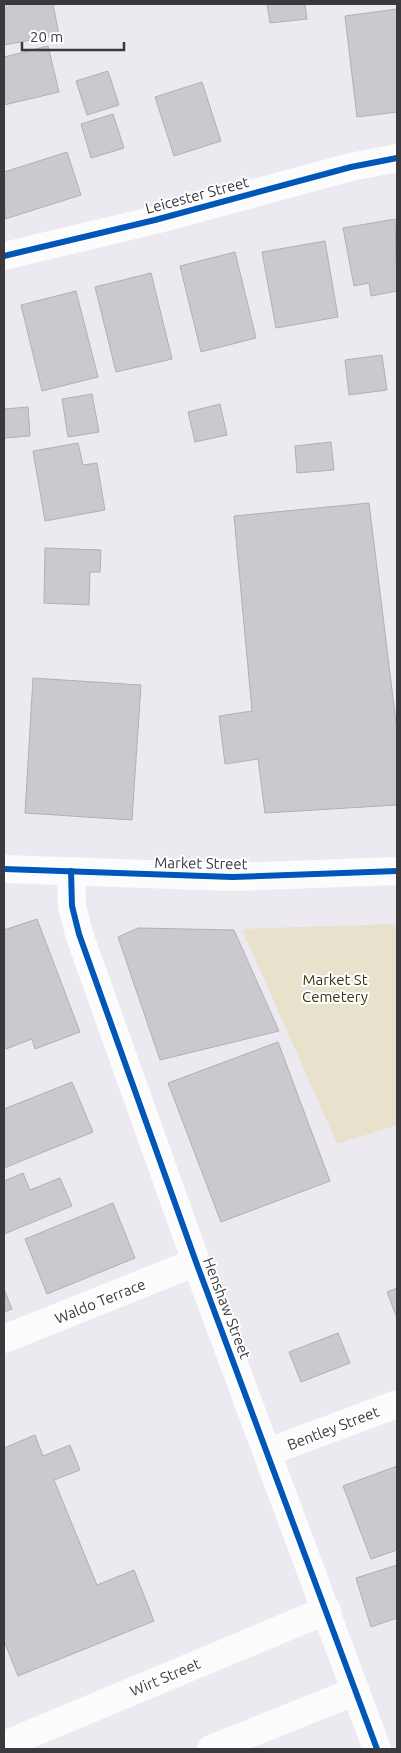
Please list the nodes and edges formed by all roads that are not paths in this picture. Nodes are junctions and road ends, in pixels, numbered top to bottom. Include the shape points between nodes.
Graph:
1 (397, 158) edge
2 (4, 256) edge
3 (4, 869) edge
4 (71, 871) junction
5 (397, 872) edge
6 (196, 1262) junction
7 (4, 1339) edge
8 (397, 1404) edge
9 (268, 1452) junction
10 (327, 1610) junction
11 (356, 1690) junction
12 (4, 1745) edge
13 (211, 1749) edge
14 (377, 1749) edge

1 - 2 street, Leicester Street
3 - 4 street, Market Street
4 - 5 street, Market Street via 232,877
4 - 6 street, Henshaw Street via 72,906 79,934
6 - 7 street, Waldo Terrace
6 - 9 street, Henshaw Street
8 - 9 street, Bentley Street
9 - 10 street, Henshaw Street
10 - 11 street, Henshaw Street
10 - 12 street, Wirt Street
11 - 13 street
11 - 14 street, Henshaw Street

